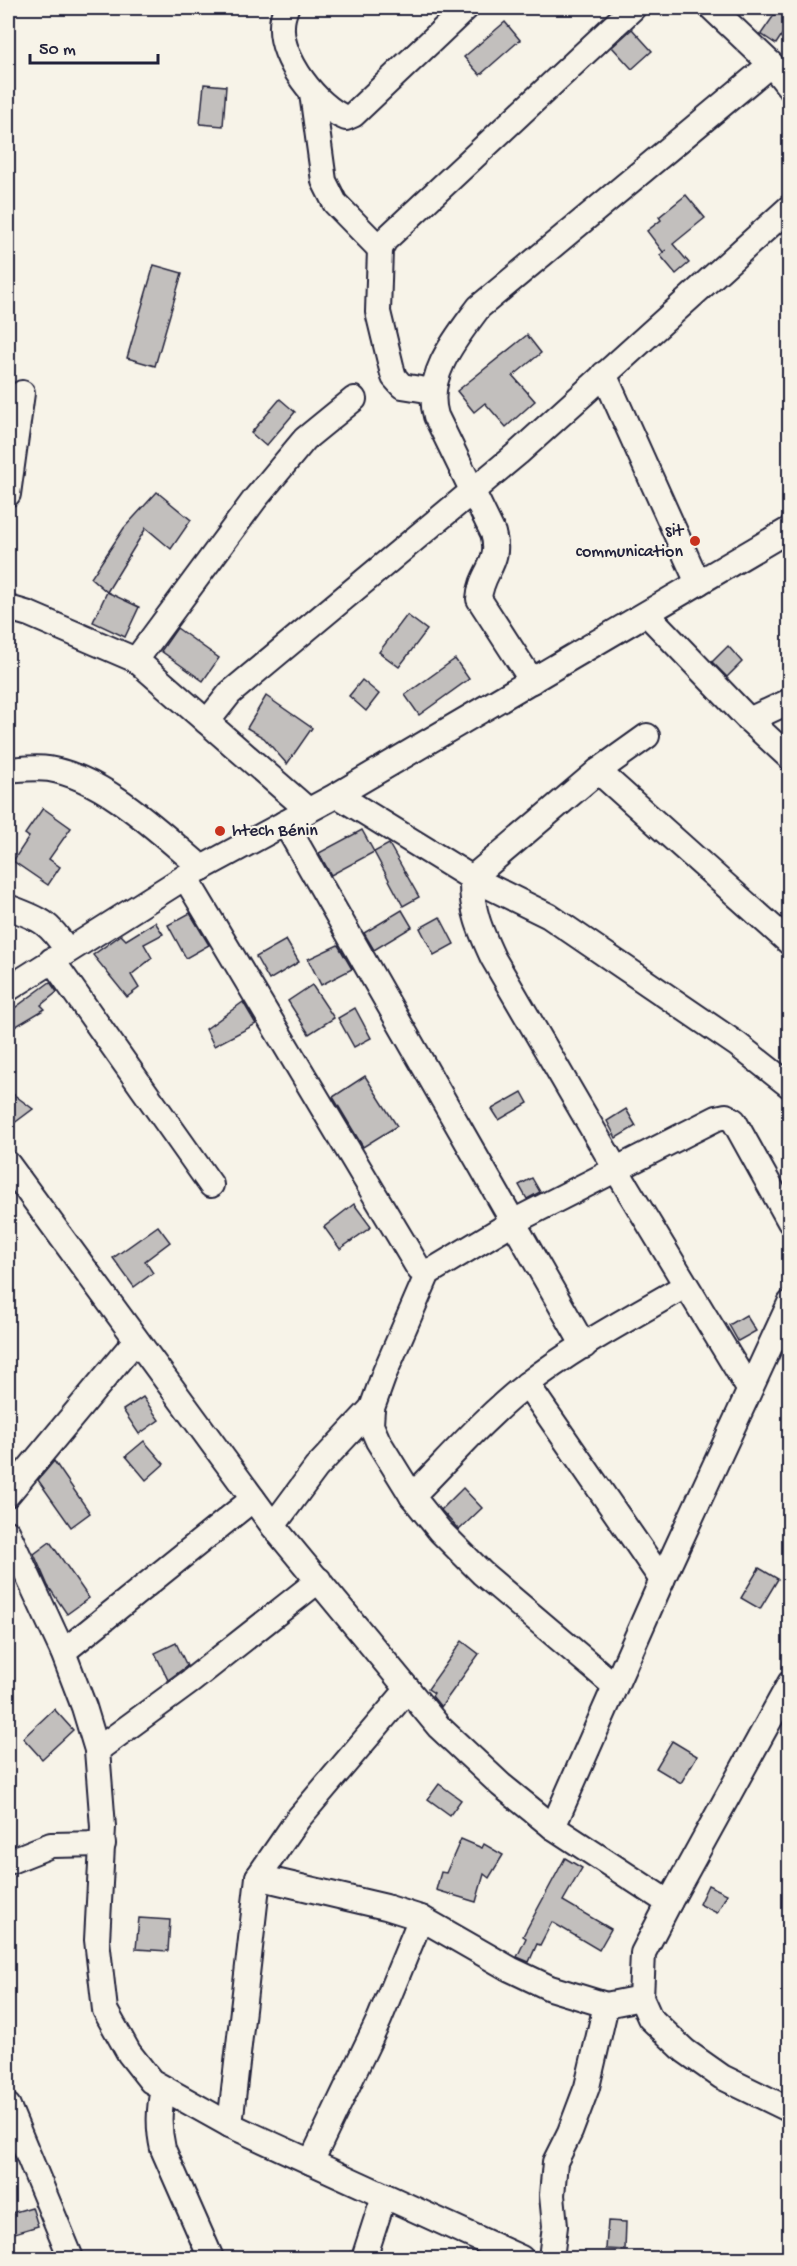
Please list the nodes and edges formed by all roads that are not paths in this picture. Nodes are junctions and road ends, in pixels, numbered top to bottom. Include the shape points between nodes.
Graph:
1 (286, 8) edge
2 (466, 8) edge
3 (633, 8) edge
4 (712, 8) edge
5 (771, 64) junction
6 (789, 88) edge
7 (312, 93) junction
8 (789, 207) edge
9 (380, 249) junction
10 (604, 374) junction
11 (433, 391) junction
12 (22, 393) dead end
13 (354, 399) dead end
14 (472, 490) junction
15 (8, 494) edge
16 (789, 529) edge
17 (698, 583) junction
18 (8, 610) edge
19 (647, 614) junction
20 (136, 660) junction
21 (532, 681) junction
22 (789, 702) edge
23 (749, 720) junction
24 (207, 722) junction
25 (647, 736) dead end
26 (789, 758) edge
27 (8, 770) edge
28 (598, 771) junction
29 (337, 795) junction
30 (308, 810) junction
31 (285, 823) junction
32 (194, 872) junction
33 (472, 878) junction
34 (8, 907) edge
35 (789, 943) edge
36 (59, 955) junction
37 (8, 989) edge
38 (789, 1086) edge
39 (616, 1171) junction
40 (12, 1181) edge
41 (212, 1185) dead end
42 (513, 1222) junction
43 (789, 1222) edge
44 (428, 1273) junction
45 (685, 1286) junction
46 (789, 1303) edge
47 (136, 1340) junction
48 (584, 1346) junction
49 (527, 1384) junction
50 (749, 1389) junction
51 (372, 1408) junction
52 (8, 1494) edge
53 (412, 1496) junction
54 (253, 1499) junction
55 (273, 1526) junction
56 (8, 1533) edge
57 (319, 1580) junction
58 (662, 1580) junction
59 (63, 1652) junction
60 (789, 1683) edge
61 (615, 1686) junction
62 (408, 1689) junction
63 (784, 1704) edge
64 (97, 1750) junction
65 (553, 1827) junction
66 (103, 1844) junction
67 (8, 1862) edge
68 (258, 1877) junction
69 (669, 1903) junction
70 (421, 1918) junction
71 (641, 1998) junction
72 (606, 2005) junction
73 (163, 2088) junction
74 (8, 2106) edge
75 (789, 2110) edge
76 (230, 2125) junction
77 (311, 2162) junction
78 (384, 2196) junction
79 (518, 2258) edge
80 (71, 2259) edge
81 (211, 2259) edge
82 (364, 2259) edge
83 (551, 2259) edge

1 - 7 street via 282,27 287,52
2 - 7 street via 353,115 346,118 336,114
3 - 9 street via 385,240
4 - 5 street
5 - 6 street
5 - 11 street via 479,307 456,338
7 - 9 street via 324,181 335,203
8 - 10 street
9 - 11 street via 378,312 394,377 402,386
10 - 14 street
10 - 17 street
11 - 14 street via 436,416
12 - 15 street
13 - 20 street via 305,439 223,540
14 - 21 street via 496,546 479,598
14 - 24 street via 256,670 230,693
16 - 17 street
17 - 19 street
18 - 20 street via 29,614
19 - 21 street
19 - 23 street
20 - 24 street
21 - 29 street
22 - 23 street
23 - 26 street
24 - 30 street
25 - 28 street
27 - 32 street via 47,769 88,782 128,807
28 - 33 street
28 - 35 street
29 - 30 street
29 - 33 street
30 - 31 street
31 - 32 street
31 - 42 street
32 - 36 street
32 - 44 street via 419,1269
33 - 38 street via 557,921 738,1045
33 - 39 street via 471,898 478,927 493,958
34 - 36 street via 53,929
36 - 37 street
36 - 41 street
39 - 42 street
39 - 43 street via 726,1116 734,1121
39 - 45 street
40 - 47 street
42 - 44 street
42 - 48 street
44 - 51 street
45 - 48 street
45 - 50 street
46 - 50 street
47 - 52 street
47 - 54 street
48 - 49 street
49 - 53 street
49 - 58 street
50 - 58 street
51 - 53 street via 371,1425 378,1441
51 - 55 street via 316,1468
53 - 61 street via 482,1573
54 - 55 street
54 - 59 street
55 - 57 street
56 - 59 street
57 - 62 street
57 - 64 street
58 - 61 street
59 - 64 street
60 - 63 street
61 - 65 street
62 - 65 street via 447,1734
62 - 68 street via 298,1819
63 - 69 street
64 - 66 street
65 - 69 street
66 - 67 street via 51,1845
66 - 73 street via 98,1940 105,2010 129,2053 151,2081
68 - 70 street
68 - 76 street
69 - 71 street via 643,1953
70 - 72 street via 550,1988
70 - 77 street via 379,2020
71 - 72 street
71 - 75 street via 650,2018 685,2051 722,2077
72 - 83 street via 587,2087 555,2162
73 - 76 street
73 - 81 street via 159,2132
74 - 80 street
76 - 77 street
77 - 78 street
78 - 79 street
78 - 82 street

